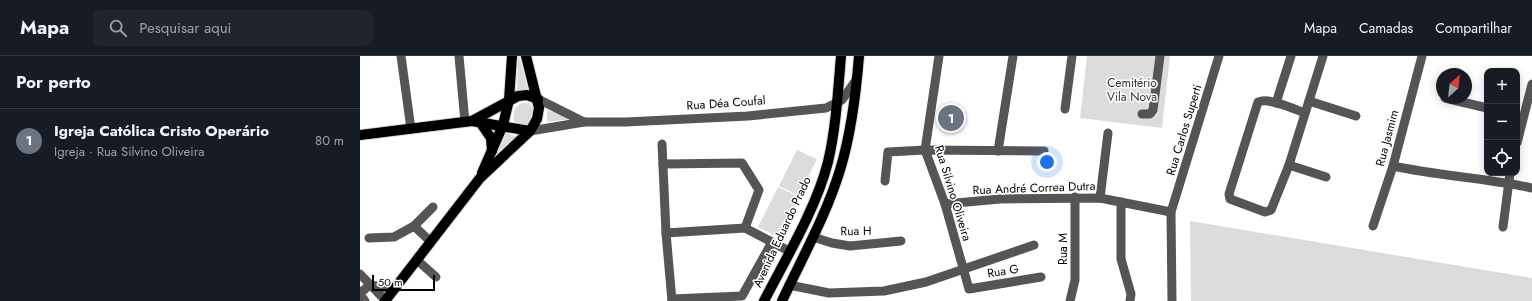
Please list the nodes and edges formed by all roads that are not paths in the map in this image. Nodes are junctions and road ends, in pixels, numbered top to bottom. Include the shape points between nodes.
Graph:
1 (401, 56) edge
2 (459, 56) edge
3 (512, 56) edge
4 (526, 56) edge
5 (840, 56) edge
6 (859, 56) edge
7 (939, 56) edge
8 (1012, 56) edge
9 (1072, 56) edge
10 (1160, 56) edge
11 (1219, 56) edge
12 (1290, 56) edge
13 (1323, 56) edge
14 (1422, 56) edge
15 (856, 80) junction
16 (1532, 84) edge
17 (538, 99) junction
18 (509, 100) junction
19 (1309, 101) junction
20 (1276, 103) junction
21 (1470, 104) edge
22 (836, 105) junction
23 (1484, 107) edge
24 (1065, 109) dead end
25 (1529, 110) edge
26 (1305, 113) junction
27 (1142, 114) dead end
28 (1356, 116) dead end
29 (1520, 120) edge
30 (473, 122) junction
31 (584, 122) junction
32 (503, 125) junction
33 (411, 129) junction
34 (530, 131) junction
35 (1108, 133) dead end
36 (360, 134) edge
37 (662, 144) dead end
38 (925, 150) junction
39 (492, 151) junction
40 (998, 151) junction
41 (1044, 151) dead end
42 (662, 164) junction
43 (1289, 165) junction
44 (1393, 166) junction
45 (1509, 176) edge
46 (1326, 177) dead end
47 (480, 178) junction
48 (885, 181) dead end
49 (1507, 182) junction
50 (1532, 188) edge
51 (1075, 197) junction
52 (1100, 198) junction
53 (1122, 202) junction
54 (945, 204) junction
55 (433, 207) dead end
56 (1171, 212) junction
57 (414, 226) junction
58 (1373, 226) dead end
59 (1502, 227) dead end
60 (745, 228) junction
61 (666, 233) junction
62 (813, 237) junction
63 (368, 238) dead end
64 (901, 241) dead end
65 (431, 242) junction
66 (774, 243) junction
67 (1034, 245) dead end
68 (789, 251) junction
69 (417, 260) junction
70 (963, 269) junction
71 (360, 274) edge
72 (436, 277) dead end
73 (1041, 277) dead end
74 (370, 285) junction
75 (789, 285) junction
76 (394, 289) junction
77 (969, 289) joint
78 (360, 294) edge
79 (672, 300) edge
80 (365, 301) edge
81 (386, 301) edge
82 (764, 301) edge
83 (782, 301) edge
84 (1070, 301) edge
85 (1130, 301) edge
86 (1172, 301) edge

1 - 33 street
2 - 30 street
3 - 18 main road
4 - 17 main road
5 - 22 main road, Avenida Eduardo Prado
6 - 15 main road
7 - 38 street, Rua Silvino Oliveira
8 - 40 street
9 - 24 street
10 - 27 street via 1153,110 1150,114
11 - 56 street, Rua Carlos Superti
12 - 20 street
13 - 19 street
14 - 44 street, Rua Jasmim
15 - 22 street via 846,96
15 - 62 main road via 840,169
16 - 25 street
17 - 18 main road, Rua Déa Coufal via 527,95
17 - 31 street, Rua Déa Coufal
17 - 34 main road via 539,108
18 - 30 main road, Rua Déa Coufal
18 - 32 main road
19 - 26 street
19 - 28 street
20 - 26 street
20 - 43 street via 1262,100 1257,104 1229,194 1233,200 1265,212 1269,211
21 - 23 street
22 - 31 street, Rua Déa Coufal via 748,116
22 - 68 main road, Avenida Eduardo Prado via 833,133 818,192
25 - 29 street
26 - 43 street
30 - 32 main road, Rua Déa Coufal
30 - 33 main road, Rua Déa Coufal
30 - 39 main road via 491,138
31 - 34 street, Rua Déa Coufal
32 - 34 main road, Rua Déa Coufal
32 - 39 main road
33 - 36 main road, Rua Déa Coufal
34 - 47 main road
35 - 52 street
37 - 42 street
38 - 40 street
38 - 48 street via 888,152
38 - 54 street, Rua Silvino Oliveira
39 - 47 main road
40 - 41 street
42 - 60 street via 742,163 759,190
42 - 61 street
43 - 46 street
44 - 49 street via 1427,173
44 - 58 street, Rua Jasmim
45 - 49 street
47 - 65 main road
49 - 50 street
49 - 59 street
51 - 52 street, Rua André Correa Dutra
51 - 54 street, Rua André Correa Dutra via 1000,199
51 - 84 street, Rua M via 1075,280
52 - 53 street, Rua André Correa Dutra
53 - 56 street, Rua André Correa Dutra
53 - 85 street via 1121,258 1131,294
54 - 70 street, Rua Silvino Oliveira
55 - 57 street
56 - 86 street, Rua Carlos Superti
57 - 63 street via 394,237
57 - 65 street
60 - 61 street
60 - 66 street
61 - 79 street
62 - 64 street, Rua H via 850,246
62 - 75 main road
65 - 69 main road
66 - 68 street
66 - 79 street via 742,296
67 - 70 street
68 - 82 main road, Avenida Eduardo Prado
69 - 72 street
69 - 76 main road
70 - 75 street via 926,282 884,291 828,293
70 - 77 street, Rua Silvino Oliveira
71 - 74 street
73 - 77 street, Rua G
74 - 76 street
74 - 78 street
74 - 81 street
75 - 83 main road
76 - 81 main road
78 - 80 street

